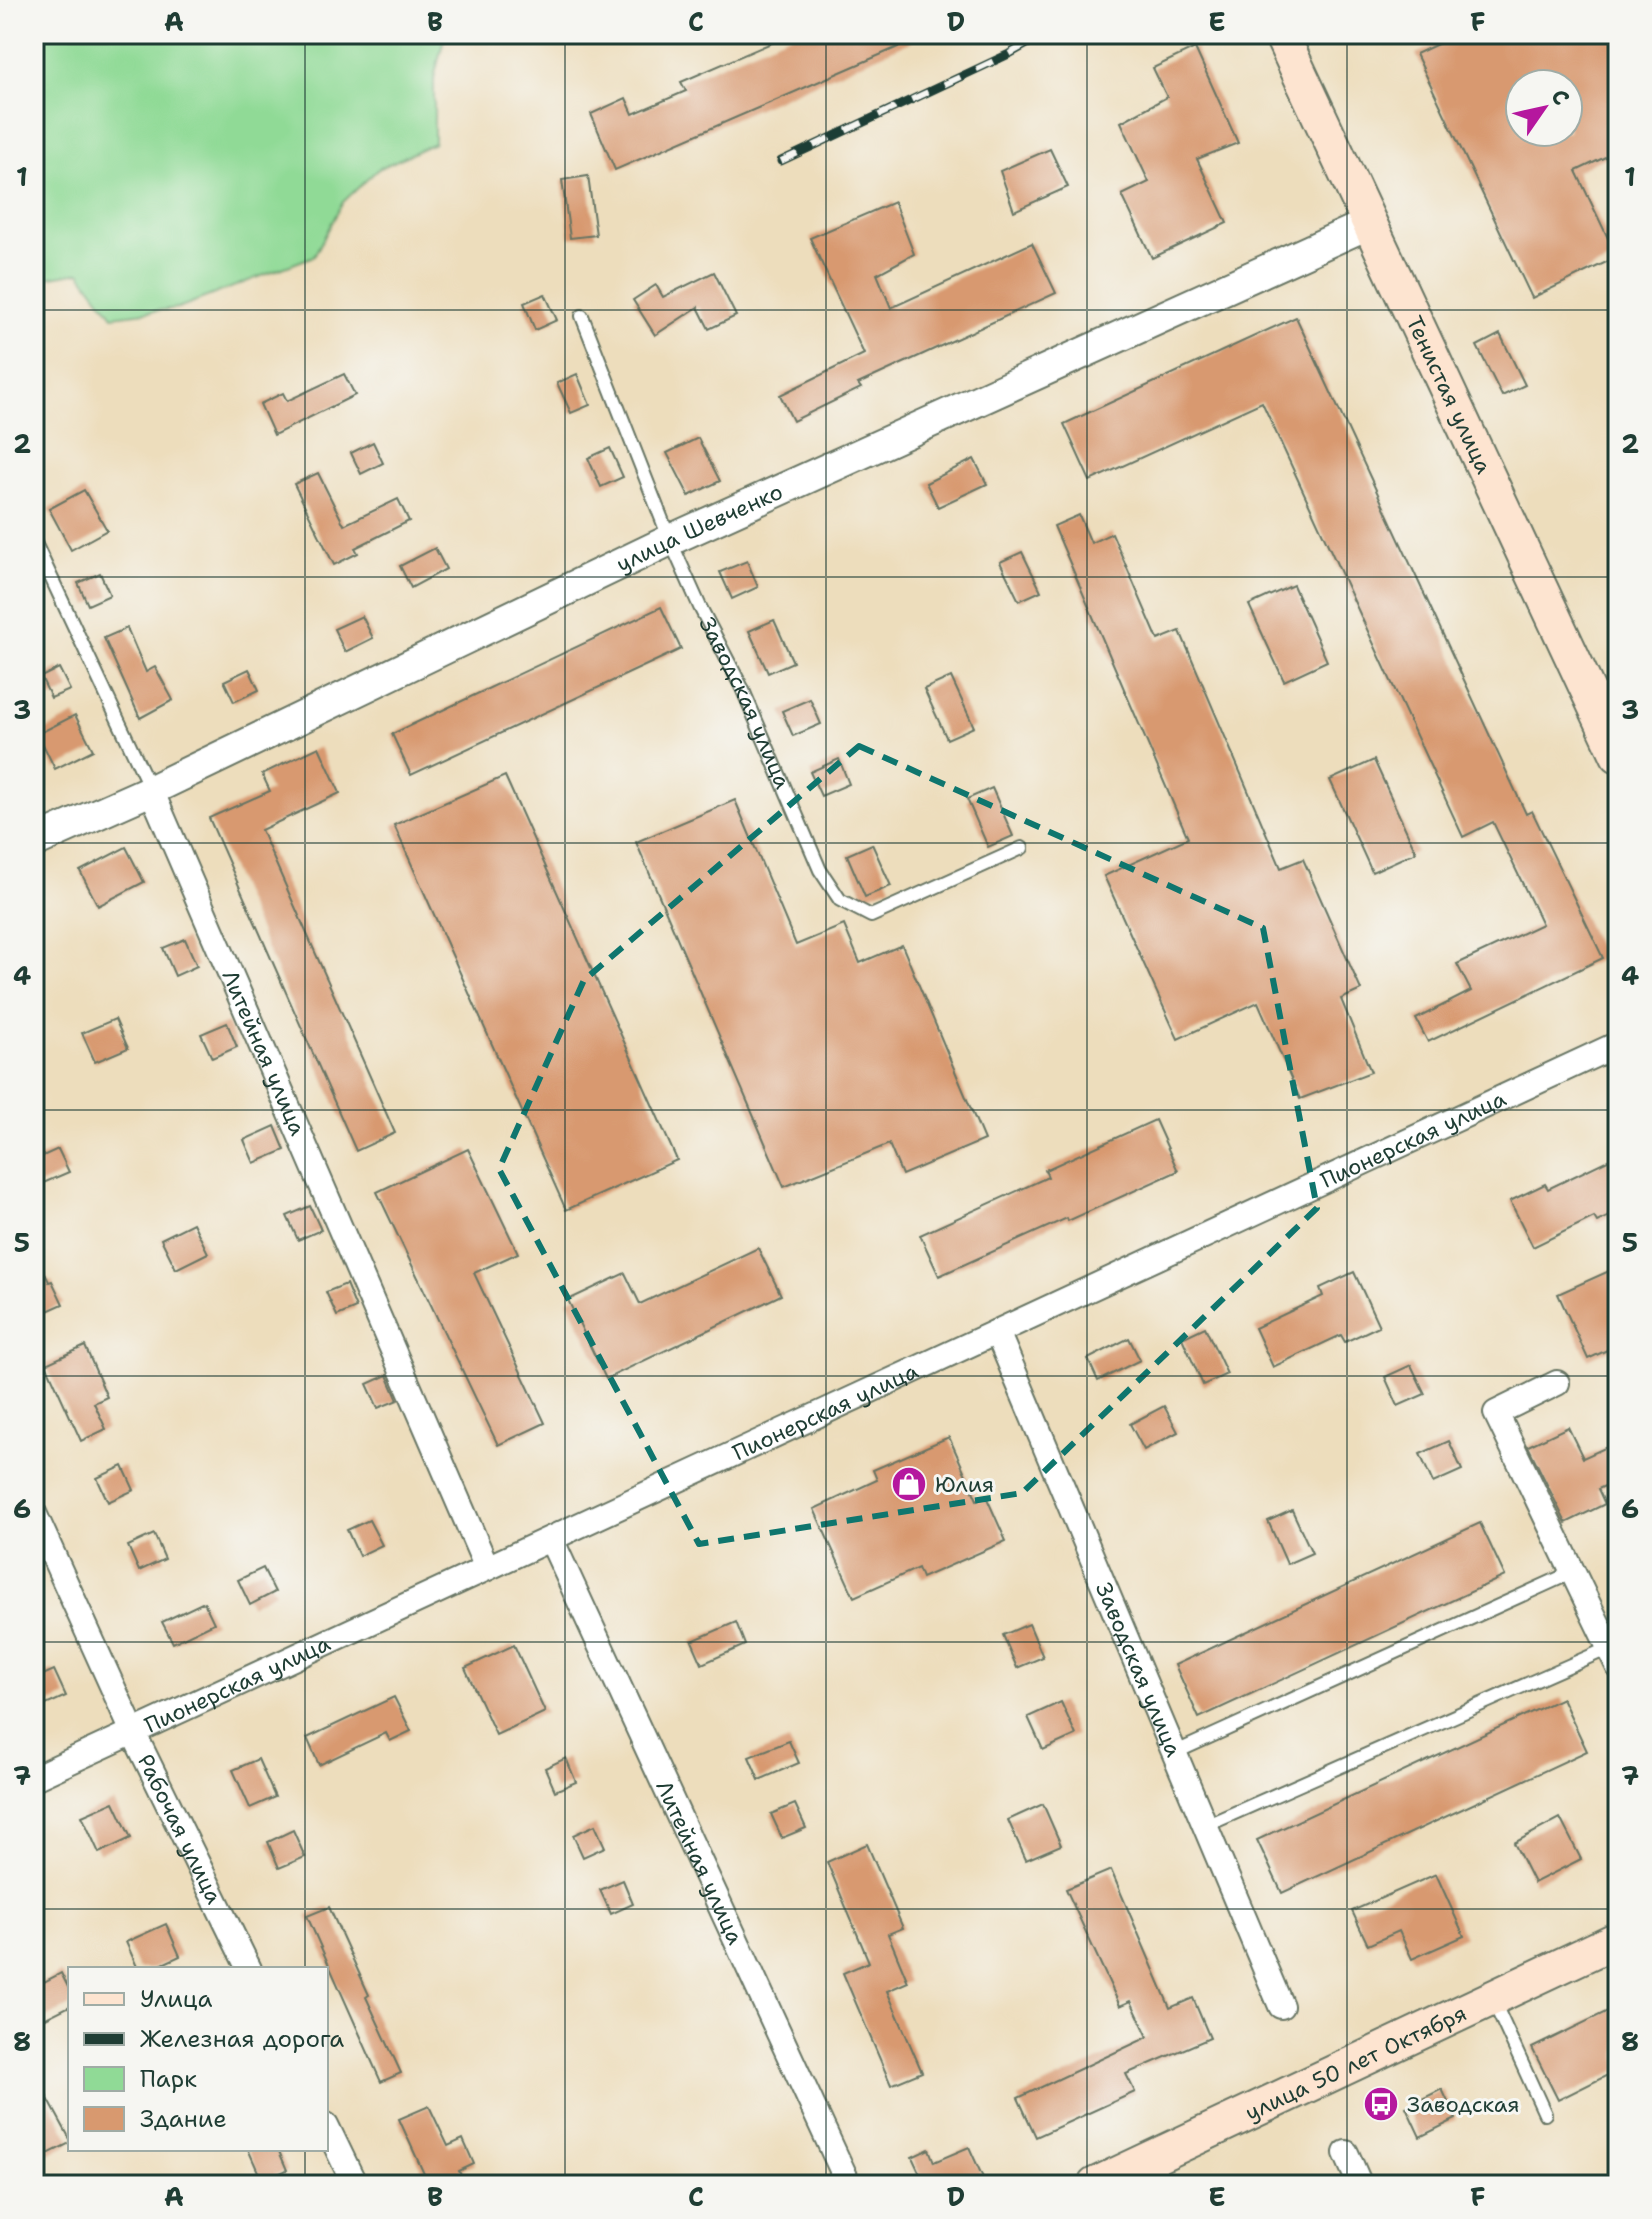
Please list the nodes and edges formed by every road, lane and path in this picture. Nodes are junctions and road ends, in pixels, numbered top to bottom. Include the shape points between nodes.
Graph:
1 (1281, 34) edge
2 (1370, 223) junction
3 (582, 316) dead end
4 (670, 540) junction
5 (34, 541) edge
6 (1618, 755) edge
7 (151, 790) junction
8 (34, 842) edge
9 (1022, 848) dead end
10 (1618, 1044) edge
11 (997, 1332) junction
12 (1557, 1383) dead end
13 (34, 1513) edge
14 (551, 1539) junction
15 (487, 1568) junction
16 (1573, 1572) junction
17 (1614, 1657) edge
18 (133, 1732) junction
19 (1174, 1753) junction
20 (34, 1778) edge
21 (1205, 1826) junction
22 (1618, 1939) edge
23 (248, 1967) edge
24 (1493, 1998) junction
25 (1281, 2006) dead end
26 (1545, 2114) dead end
27 (328, 2129) edge
28 (1346, 2153) dead end
29 (355, 2185) edge
30 (849, 2185) edge
31 (1095, 2185) edge
32 (1360, 2185) edge

1 - 2 main road, Тенистая улица
2 - 4 street, улица Шевченко
2 - 6 main road, Тенистая улица
3 - 4 lane, Заводская улица
4 - 7 street, улица Шевченко
4 - 9 lane, Заводская улица via 742,688 820,870 840,900 871,916
5 - 7 lane, Литейная улица
7 - 8 street, улица Шевченко
7 - 15 street, Литейная улица
10 - 11 street, Пионерская улица
11 - 14 street, Пионерская улица
11 - 19 street, Заводская улица
12 - 16 street via 1496,1413
13 - 18 street, Рабочая улица
14 - 15 street, Пионерская улица
14 - 30 street, Литейная улица
15 - 18 street, Пионерская улица
16 - 17 street
16 - 19 lane
17 - 21 lane
18 - 20 street, Пионерская улица
18 - 23 street, Рабочая улица
19 - 21 street, Заводская улица
21 - 25 street, Заводская улица
22 - 24 main road, улица 50 лет Октября
24 - 26 lane
24 - 31 main road, улица 50 лет Октября
27 - 29 street
28 - 32 street

